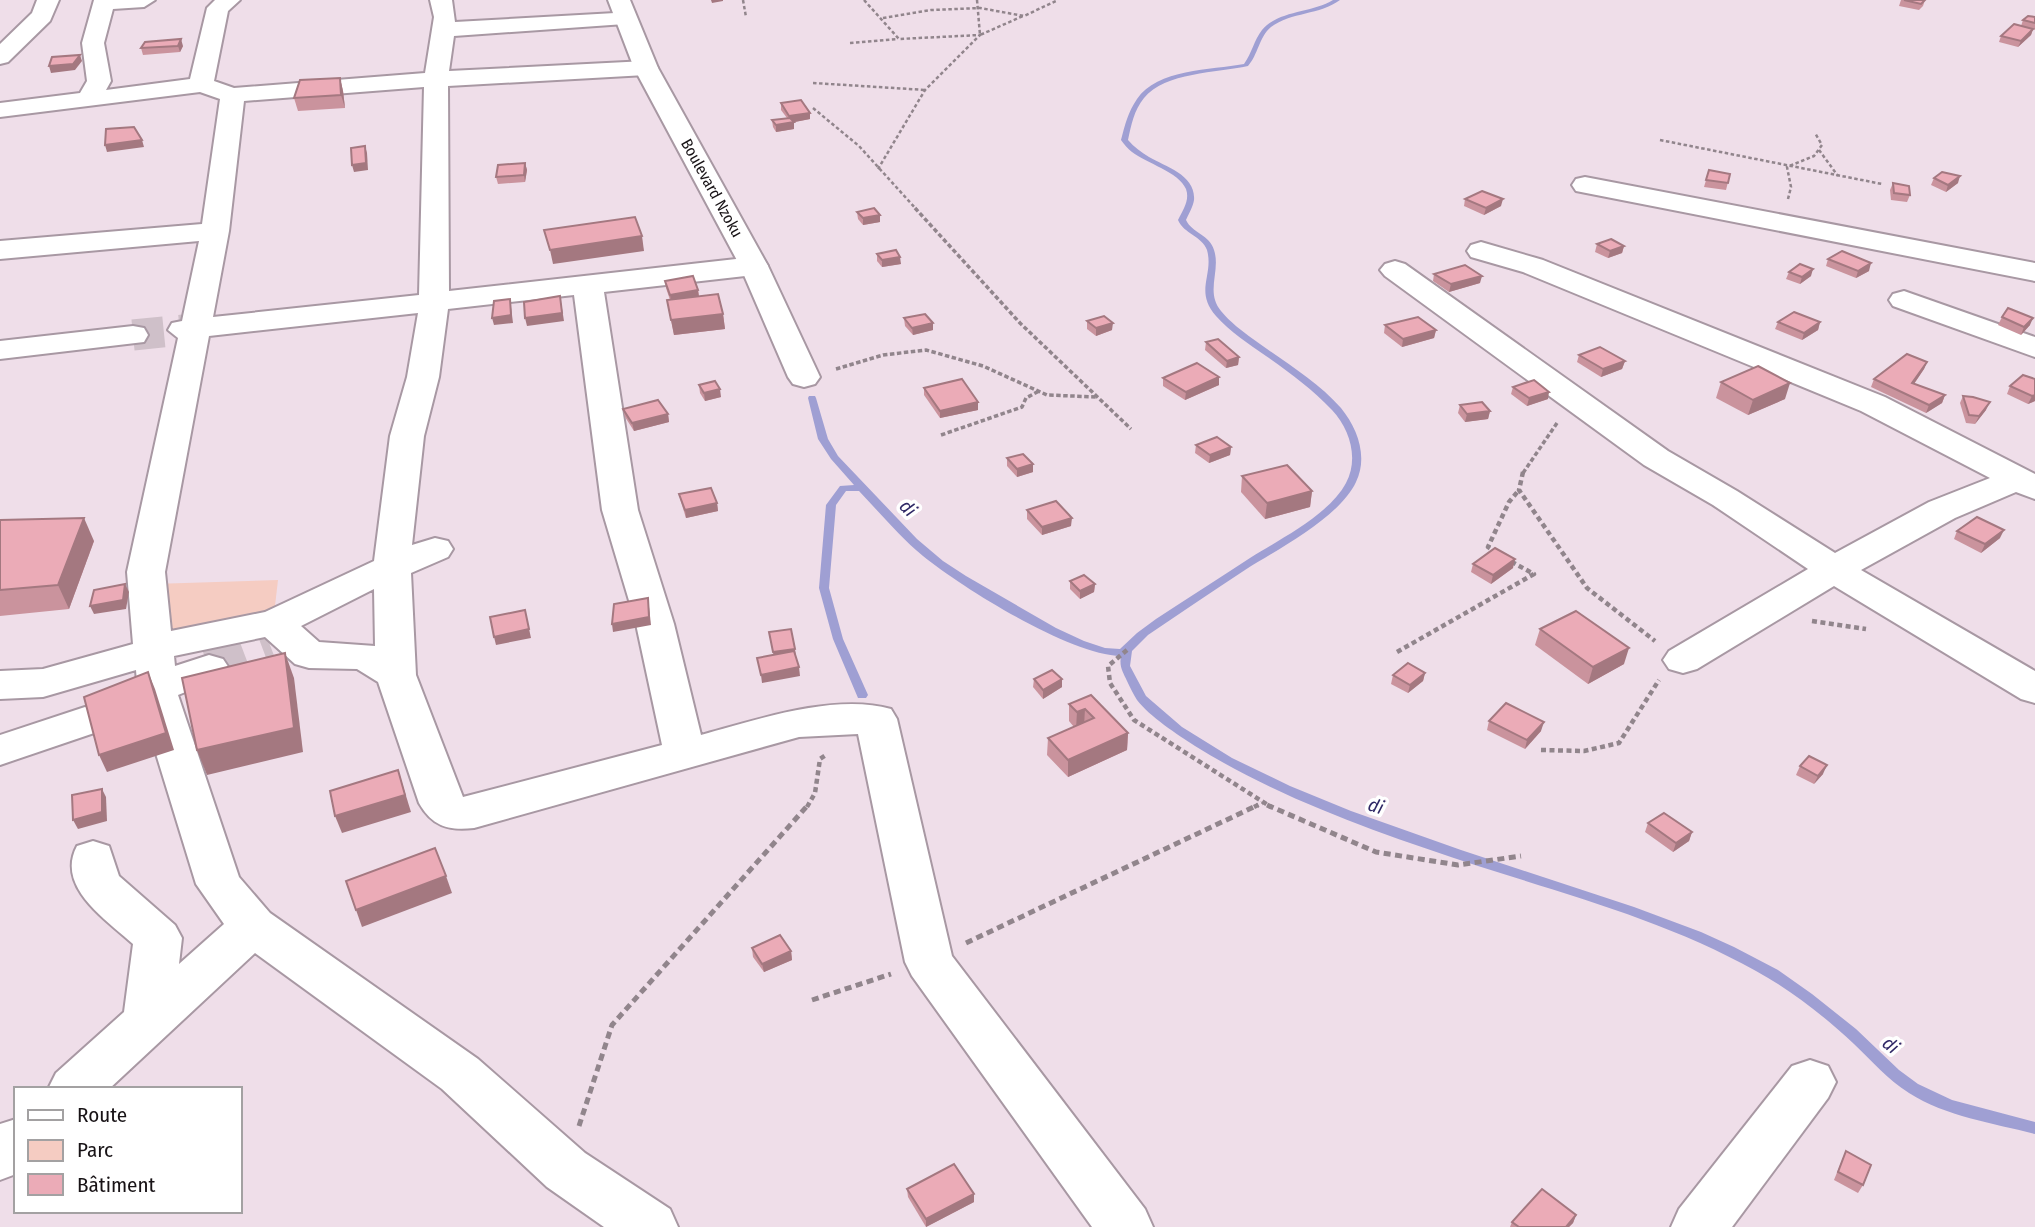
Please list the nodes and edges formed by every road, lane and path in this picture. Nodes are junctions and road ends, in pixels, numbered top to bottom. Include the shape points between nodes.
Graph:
1 (48, 0) edge
2 (144, 0) edge
3 (229, 0) edge
4 (743, 0) edge
5 (864, 0) edge
6 (977, 0) edge
7 (1058, 0) edge
8 (103, 2) edge
9 (622, 8) edge
10 (980, 8) junction
11 (443, 15) edge
12 (1024, 16) junction
13 (746, 17) dead end
14 (882, 18) junction
15 (980, 35) junction
16 (899, 38) junction
17 (850, 43) dead end
18 (0, 57) edge
19 (646, 68) junction
20 (436, 79) junction
21 (813, 83) dead end
22 (201, 85) junction
23 (925, 90) junction
24 (232, 95) junction
25 (88, 99) junction
26 (813, 108) dead end
27 (7, 109) edge
28 (0, 130) edge
29 (1815, 133) dead end
30 (1660, 140) dead end
31 (1819, 150) junction
32 (1787, 167) junction
33 (878, 169) junction
34 (1838, 176) junction
35 (1881, 184) dead end
36 (1585, 185) dead end
37 (215, 231) junction
38 (0, 250) edge
39 (1481, 251) dead end
40 (754, 266) junction
41 (1395, 270) dead end
42 (2035, 272) edge
43 (588, 286) junction
44 (1904, 300) dead end
45 (434, 304) junction
46 (190, 329) junction
47 (133, 335) tunnel mouth
48 (2035, 348) edge
49 (0, 350) edge
50 (804, 377) joint
51 (1040, 391) junction
52 (1098, 397) junction
53 (1577, 401) junction
54 (1131, 429) dead end
55 (941, 435) dead end
56 (2026, 483) edge
57 (1519, 490) junction
58 (396, 522) junction
59 (435, 549) dead end
60 (393, 566) junction
61 (1834, 570) junction
62 (341, 589) junction
63 (1758, 615) junction
64 (1873, 630) dead end
65 (276, 645) junction
66 (1127, 650) dead end
67 (1397, 652) dead end
68 (1683, 660) junction
69 (154, 663) junction
70 (209, 668) tunnel mouth
71 (396, 674) junction
72 (0, 685) edge
73 (2035, 689) edge
74 (876, 719) junction
75 (85, 721) edge
76 (0, 750) edge
77 (1541, 751) dead end
78 (685, 754) junction
79 (1263, 803) junction
80 (1521, 856) dead end
81 (93, 858) dead end
82 (253, 926) junction
83 (929, 962) junction
84 (812, 1000) dead end
85 (148, 1022) junction
86 (1810, 1082) dead end
87 (76, 1087) edge
88 (14, 1144) edge
89 (0, 1156) edge
90 (566, 1170) junction
91 (650, 1227) edge
92 (1125, 1227) edge
93 (1699, 1227) edge

1 - 18 street via 42,16
2 - 8 street
3 - 22 street via 218,8
4 - 13 path
5 - 14 path
6 - 10 path
7 - 12 path
8 - 25 street via 93,43 99,81
9 - 11 street
9 - 19 street, Boulevard Nzoku
10 - 12 path
10 - 14 path
10 - 15 path
11 - 20 street
12 - 15 path
14 - 16 path
15 - 16 path
15 - 23 path
16 - 17 path
19 - 20 street
19 - 40 street, Boulevard Nzoku
20 - 24 street
20 - 45 street
21 - 23 path
22 - 24 street
22 - 25 street
23 - 33 path
24 - 37 street
25 - 27 street
26 - 33 path via 859,146
27 - 28 street
29 - 31 path via 1822,145
30 - 32 path
31 - 32 path
31 - 34 path
32 - 34 path
33 - 52 path via 1020,323
34 - 35 path
36 - 42 street
37 - 38 street
37 - 46 street
39 - 56 street via 1533,266 1873,404
40 - 43 street
40 - 50 street, Boulevard Nzoku
41 - 53 street
43 - 45 street
43 - 78 street via 620,510 655,624
44 - 48 street
45 - 46 street
45 - 58 street via 423,377 407,436
46 - 69 street via 146,572
47 - 49 street
50 - 51 path via 883,355 926,350 983,366
51 - 52 path
51 - 55 path via 1026,398 1022,407
52 - 54 path
53 - 57 path via 1524,467
53 - 61 street via 1656,458
56 - 61 street via 1942,510
57 - 67 path via 1488,547 1534,574
57 - 68 path via 1587,588
58 - 60 street
58 - 62 street
59 - 60 street
60 - 62 street
60 - 71 street
61 - 63 street
61 - 73 street
62 - 65 street via 305,611
63 - 64 path
63 - 68 street
65 - 69 street
65 - 71 street via 309,655 365,656
66 - 79 path via 1108,666 1110,683 1135,720
68 - 77 path via 1661,676 1619,743 1584,751
69 - 70 street
69 - 72 street via 43,683
69 - 82 street via 174,749 219,884
71 - 78 street via 441,803 454,814
74 - 78 street via 799,723
74 - 83 street
74 - 90 path via 820,760 815,793 802,814 612,1025
75 - 76 street
79 - 80 path via 1376,852 1458,865
79 - 83 path
81 - 85 street via 98,884 159,938
82 - 85 street
82 - 90 street via 460,1074
83 - 84 path
83 - 92 street
85 - 87 street
86 - 93 street
88 - 89 street
90 - 91 street

